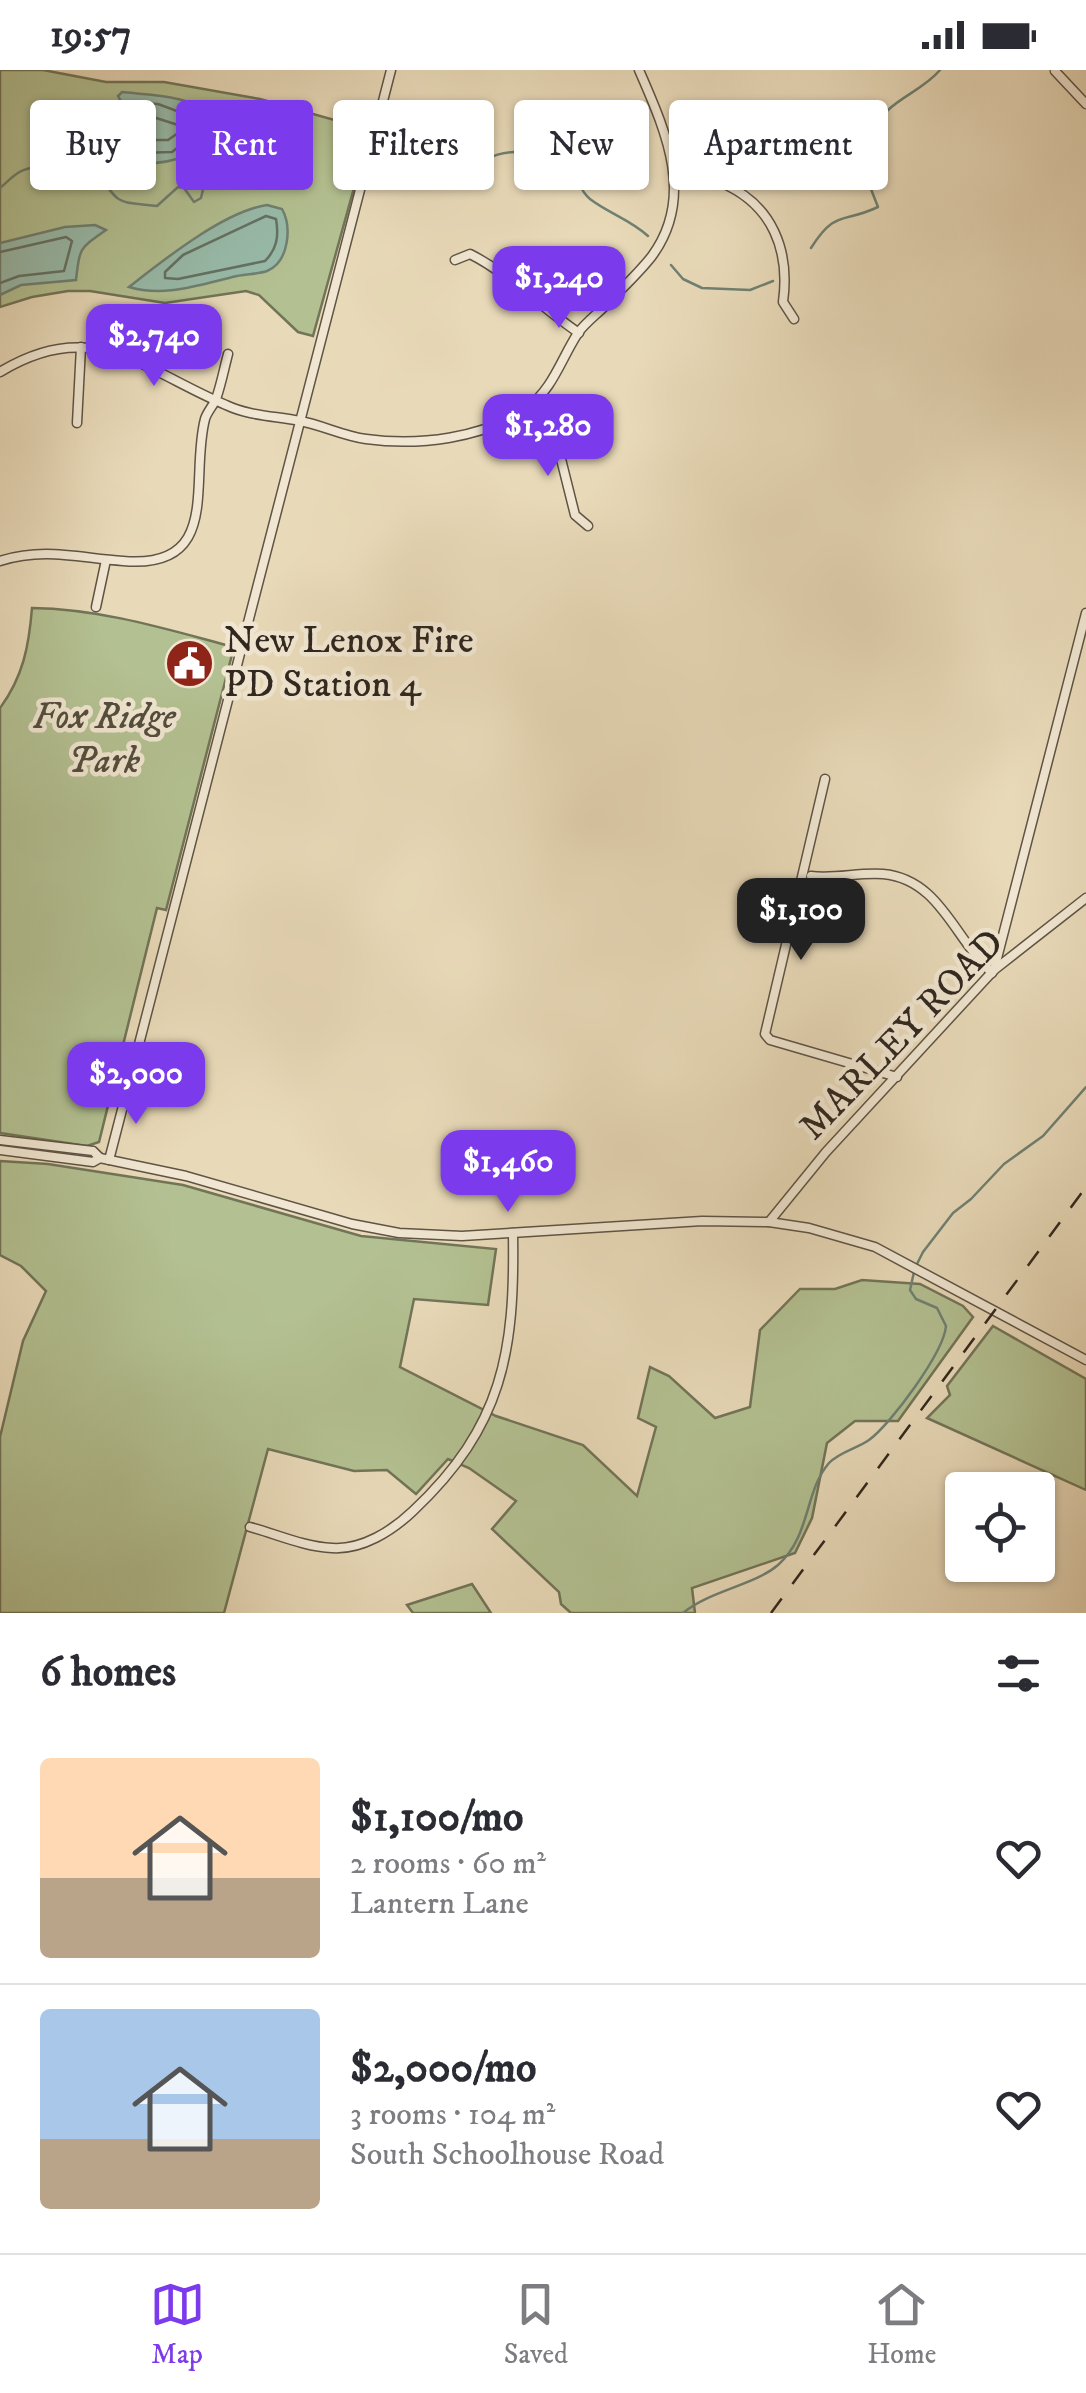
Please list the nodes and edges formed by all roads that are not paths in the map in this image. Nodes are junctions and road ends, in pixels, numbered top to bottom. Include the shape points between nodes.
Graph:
1 (391, 70) edge
2 (639, 70) edge
3 (1055, 72) edge
4 (1086, 104) edge
5 (669, 147) edge
6 (673, 190) edge
7 (734, 190) edge
8 (455, 260) dead end
9 (794, 318) dead end
10 (579, 333) junction
11 (81, 348) junction
12 (228, 354) dead end
13 (0, 372) edge
14 (215, 400) junction
15 (526, 408) junction
16 (299, 421) junction
17 (77, 423) dead end
18 (588, 526) dead end
19 (106, 560) junction
20 (0, 561) edge
21 (96, 607) dead end
22 (1086, 613) edge
23 (825, 779) dead end
24 (811, 876) dead end
25 (1086, 898) edge
26 (993, 972) junction
27 (897, 1077) junction
28 (0, 1140) edge
29 (0, 1150) edge
30 (104, 1159) junction
31 (769, 1222) junction
32 (513, 1233) junction
33 (1086, 1347) edge
34 (1083, 1359) edge
35 (250, 1527) dead end

1 - 16 street
2 - 5 street
3 - 4 street
6 - 10 street via 667,230 652,256
7 - 9 street via 766,216 784,248 783,302
8 - 10 street via 470,254 486,262
10 - 15 street via 549,386
11 - 13 street via 22,358
11 - 14 street via 136,359
11 - 17 street
12 - 14 street
14 - 16 street
14 - 19 street via 205,417 201,484 187,539 169,556 145,563
15 - 16 street via 452,438 410,441 364,439
15 - 18 street via 561,459 575,515
16 - 30 street
19 - 20 street via 59,552
19 - 21 street
22 - 26 street
23 - 27 street via 764,1034
24 - 26 street via 884,874 907,881 943,907 972,955
25 - 26 street, MARLEY ROAD
26 - 27 street, MARLEY ROAD
27 - 31 street, MARLEY ROAD
28 - 30 street via 93,1151
29 - 30 street
30 - 32 street via 370,1228 430,1236
31 - 32 street
31 - 34 street via 832,1233 898,1260
32 - 35 street via 510,1338 500,1377 474,1442 440,1486 400,1524 364,1544 332,1548
33 - 34 street

